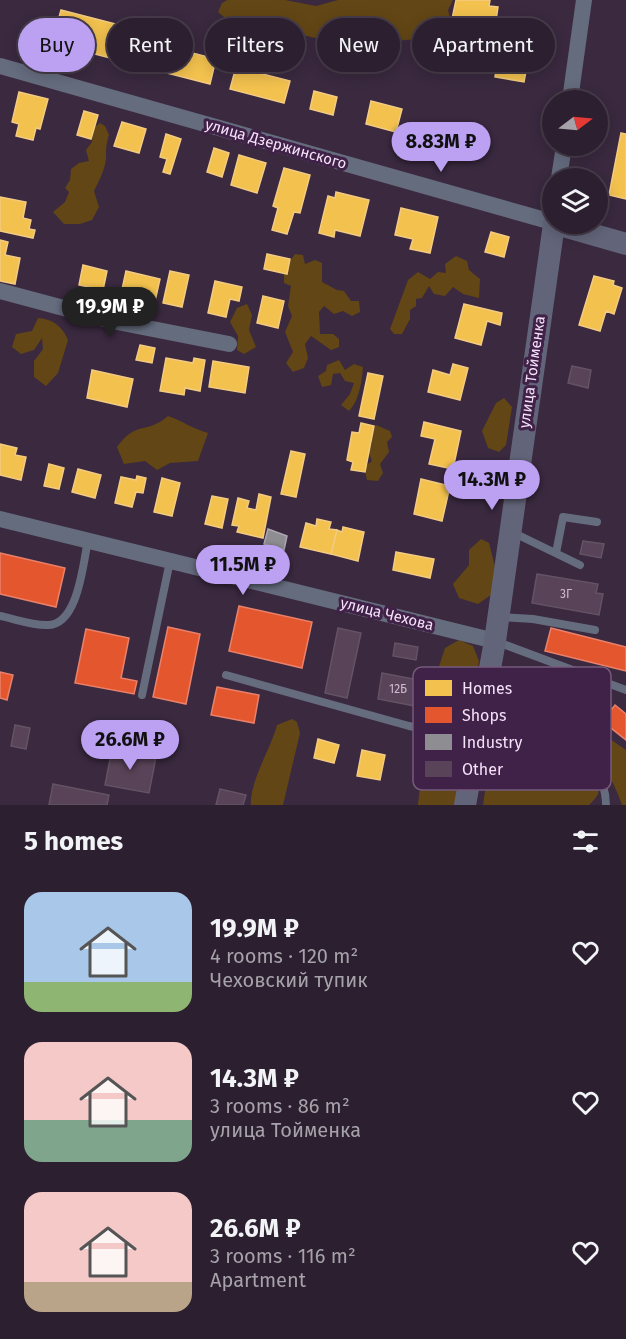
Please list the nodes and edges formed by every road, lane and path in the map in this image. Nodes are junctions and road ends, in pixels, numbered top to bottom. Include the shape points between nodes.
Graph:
1 (584, 0) edge
2 (0, 66) edge
3 (571, 90) edge
4 (542, 220) edge
5 (552, 234) edge
6 (592, 234) edge
7 (626, 244) edge
8 (0, 291) edge
9 (229, 344) dead end
10 (0, 519) edge
11 (597, 522) dead end
12 (509, 530) junction
13 (88, 540) junction
14 (556, 553) junction
15 (170, 561) junction
16 (580, 565) dead end
17 (0, 616) edge
18 (498, 617) junction
19 (595, 630) dead end
20 (495, 641) junction
21 (490, 667) edge
22 (565, 667) edge
23 (226, 675) dead end
24 (611, 684) edge
25 (626, 690) edge
26 (141, 695) dead end
27 (413, 727) edge
28 (468, 790) edge
29 (603, 790) edge
30 (465, 805) edge
31 (606, 805) edge

1 - 3 street
2 - 4 street, улица Дзержинского
5 - 12 street, улица Тойменка
6 - 7 street, улица Дзержинского
8 - 9 street via 112,321
10 - 13 street, улица Чехова
11 - 14 lane via 563,517
12 - 14 lane
12 - 18 street, улица Тойменка
13 - 15 street, улица Чехова
13 - 17 lane via 74,605 63,621 48,626
14 - 16 lane
15 - 20 street, улица Чехова
15 - 26 lane
18 - 19 lane
18 - 20 street, улица Тойменка
20 - 21 street, улица Тойменка
20 - 22 lane
23 - 27 lane
24 - 25 lane
28 - 30 street, улица Тойменка
29 - 31 lane

